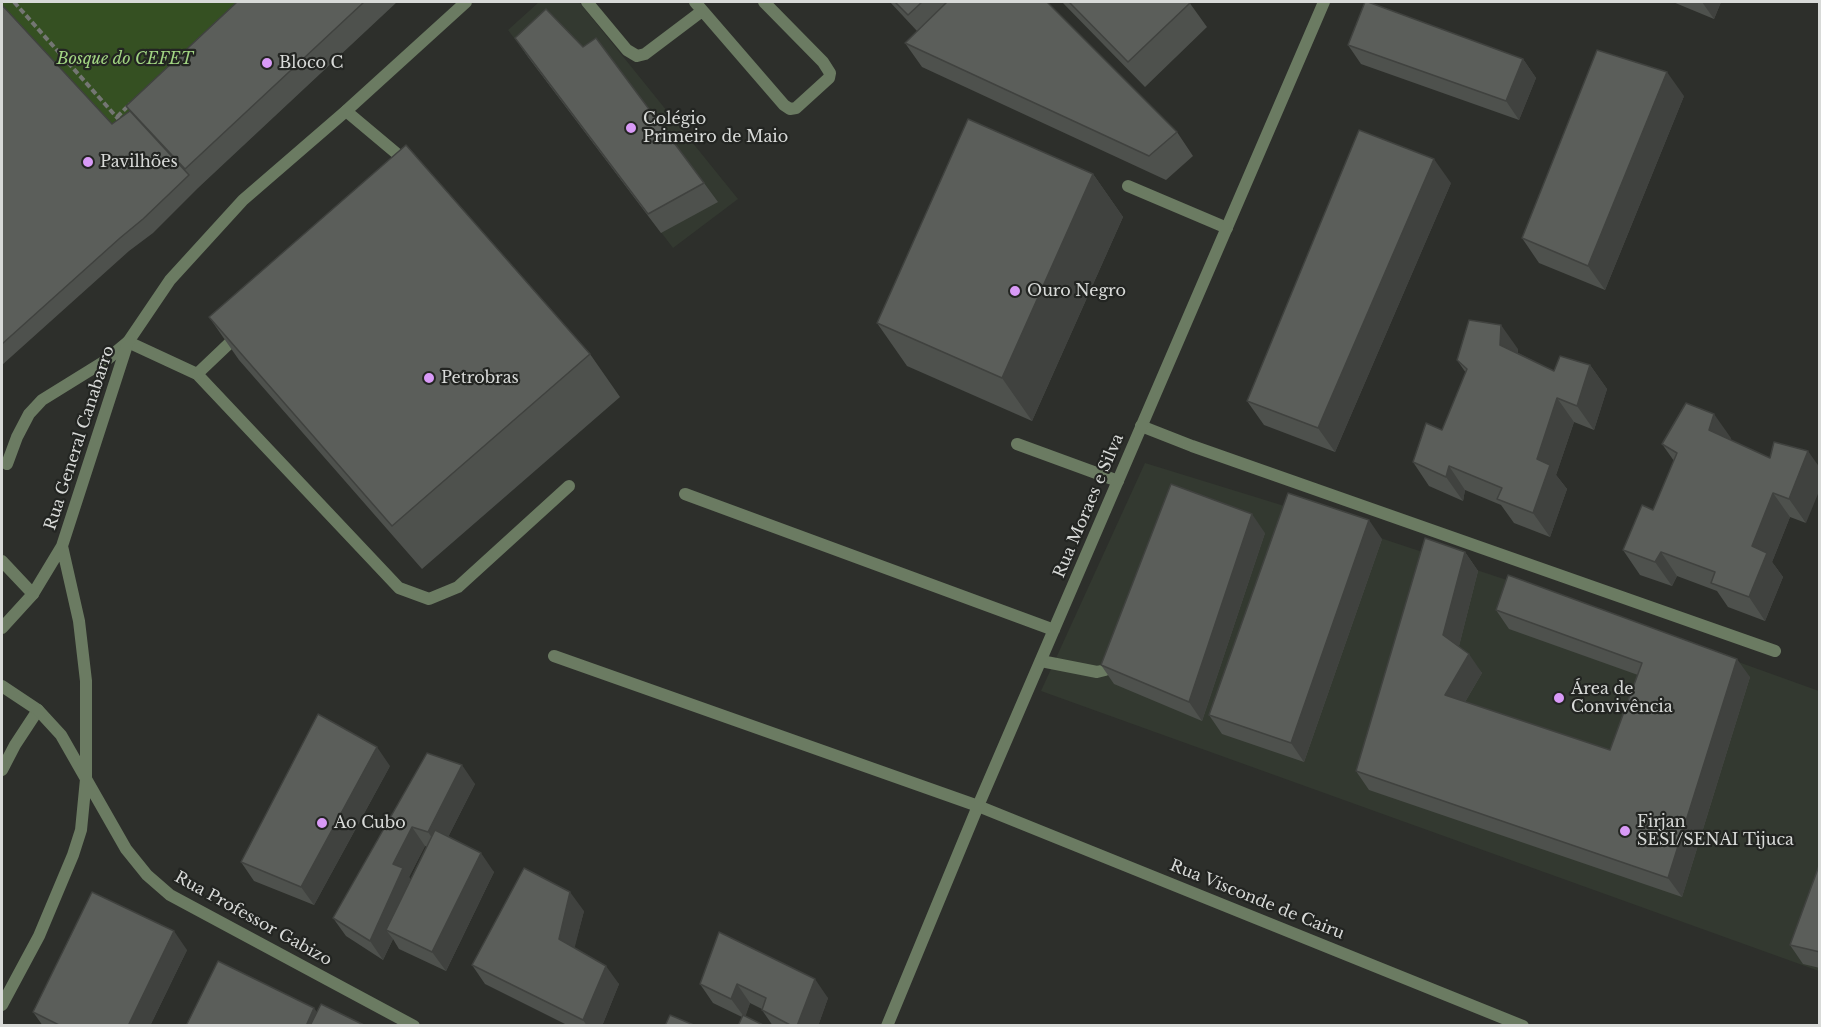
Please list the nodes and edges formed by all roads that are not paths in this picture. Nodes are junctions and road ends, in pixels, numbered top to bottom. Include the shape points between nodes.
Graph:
1 (466, 2) edge
2 (587, 2) edge
3 (764, 2) edge
4 (1324, 2) edge
5 (699, 6) edge
6 (346, 111) junction
7 (406, 175) edge
8 (1128, 186) dead end
9 (1227, 228) junction
10 (249, 324) edge
11 (128, 342) junction
12 (197, 374) junction
13 (1141, 426) junction
14 (1017, 444) dead end
15 (7, 464) dead end
16 (1118, 480) junction
17 (569, 486) dead end
18 (685, 494) dead end
19 (62, 546) junction
20 (2, 561) edge
21 (33, 594) junction
22 (2, 628) edge
23 (1054, 630) junction
24 (1121, 645) edge
25 (1775, 651) dead end
26 (554, 656) dead end
27 (1041, 661) junction
28 (2, 686) edge
29 (38, 710) junction
30 (2, 770) edge
31 (86, 779) junction
32 (978, 806) junction
33 (2, 1005) edge
34 (414, 1026) edge
35 (887, 1026) edge
36 (1523, 1026) edge

1 - 6 street, Rua General Canabarro
2 - 5 street via 627,50 637,56 645,54
3 - 5 street via 830,73 796,108 784,105
4 - 9 street, Rua Moraes e Silva
6 - 7 street via 407,162
6 - 11 street, Rua General Canabarro via 217,226 170,280
8 - 9 street
9 - 13 street, Rua Moraes e Silva
10 - 12 street
11 - 12 street
11 - 15 street via 42,400 29,414
11 - 19 street, Rua General Canabarro
12 - 17 street via 399,588 429,599 458,586
13 - 16 street, Rua Moraes e Silva
13 - 25 street
14 - 16 street
16 - 23 street, Rua Moraes e Silva
18 - 23 street
19 - 21 street
19 - 31 street, Rua General Canabarro via 79,621 86,681
20 - 21 street
21 - 22 street
23 - 27 street, Rua Moraes e Silva
24 - 27 street via 1113,666 1096,672
26 - 32 street, Rua Visconde de Cairu
27 - 32 street, Rua Moraes e Silva
28 - 29 street, Rua Professor Gabizo
29 - 30 street
29 - 31 street, Rua Professor Gabizo via 61,735
31 - 33 street, Rua General Canabarro via 81,830 73,855 39,936
31 - 34 street, Rua Professor Gabizo via 126,849 170,895
32 - 35 street, Rua Moraes e Silva
32 - 36 street, Rua Visconde de Cairu

